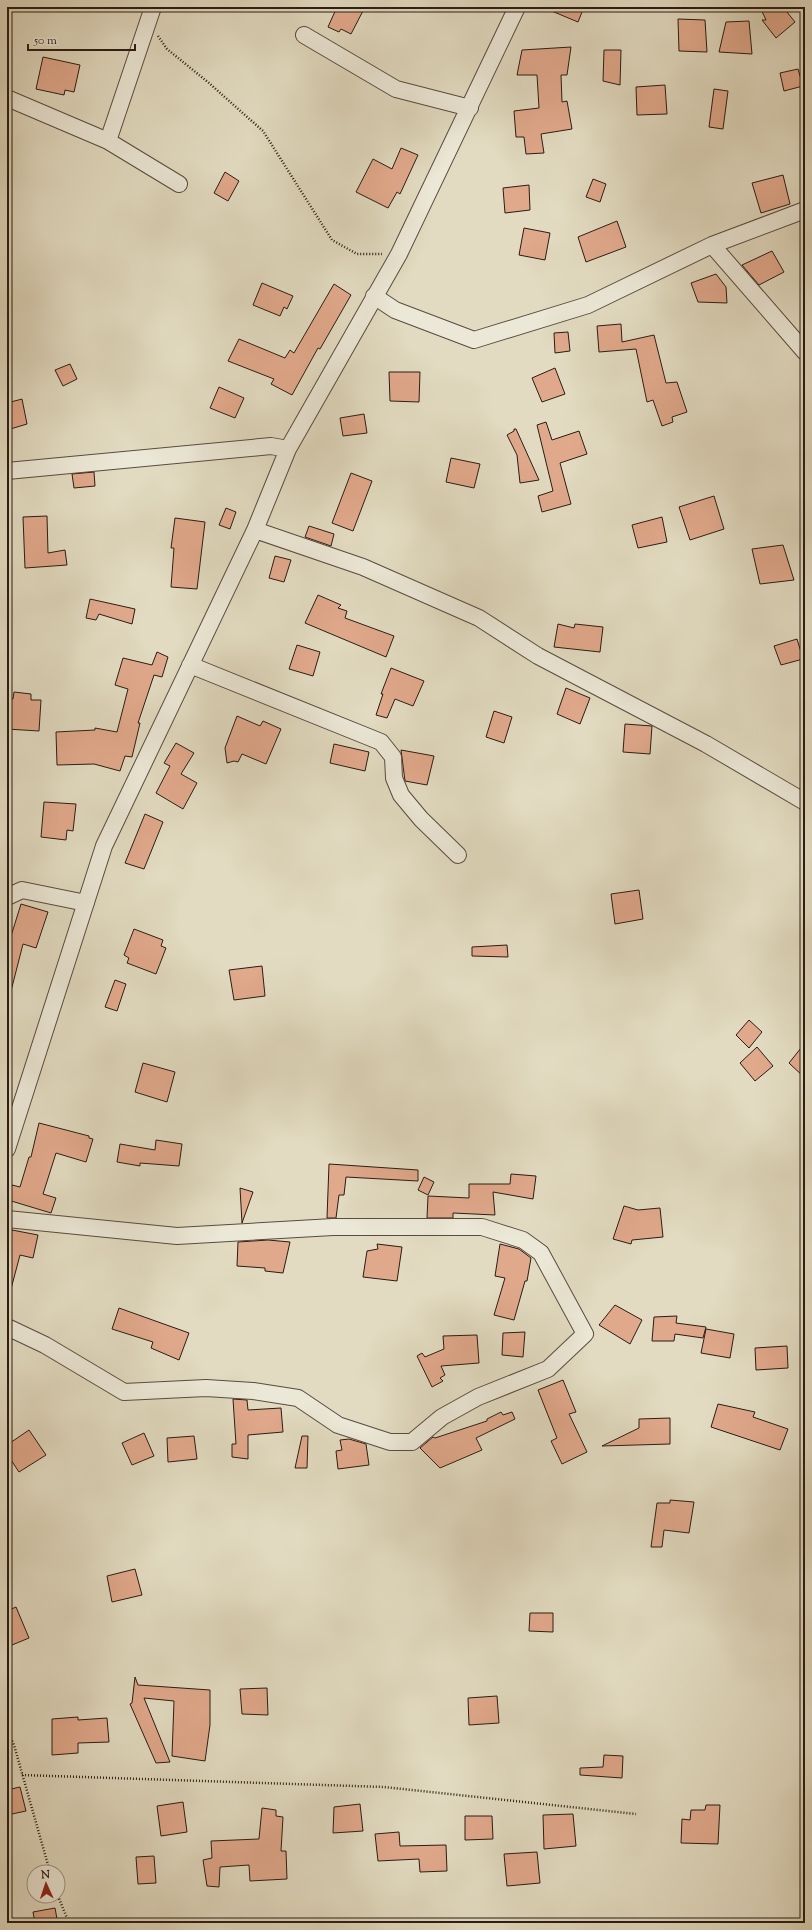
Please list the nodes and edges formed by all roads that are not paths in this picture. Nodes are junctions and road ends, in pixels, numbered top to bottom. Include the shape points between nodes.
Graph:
1 (153, 7) edge
2 (517, 7) edge
3 (304, 35) dead end
4 (7, 98) edge
5 (470, 108) junction
6 (108, 142) junction
7 (179, 184) dead end
8 (805, 210) edge
9 (712, 245) junction
10 (374, 296) junction
11 (805, 352) edge
12 (288, 449) junction
13 (7, 471) edge
14 (255, 530) junction
15 (190, 665) junction
16 (805, 802) edge
17 (458, 855) dead end
18 (7, 897) edge
19 (86, 903) junction
20 (8, 1142) edge
21 (7, 1219) edge
22 (7, 1327) edge

1 - 6 street
2 - 5 street
3 - 5 street via 396,88
4 - 6 street
5 - 10 street via 399,254
6 - 7 street
8 - 9 street
9 - 10 street via 588,305 474,340 395,310
9 - 11 street
10 - 12 street
12 - 13 street via 271,446
12 - 14 street
14 - 15 street
14 - 16 street via 363,567 479,618 538,656 706,744
15 - 17 street via 381,742 393,757 394,778 401,795 421,819
15 - 19 street via 104,846
18 - 19 street via 22,890
19 - 20 street
21 - 22 street via 177,1236 333,1228 482,1227 523,1240 540,1253 585,1334 548,1369 478,1397 442,1417 412,1442 390,1442 338,1425 298,1398 253,1391 206,1388 124,1392 45,1345

